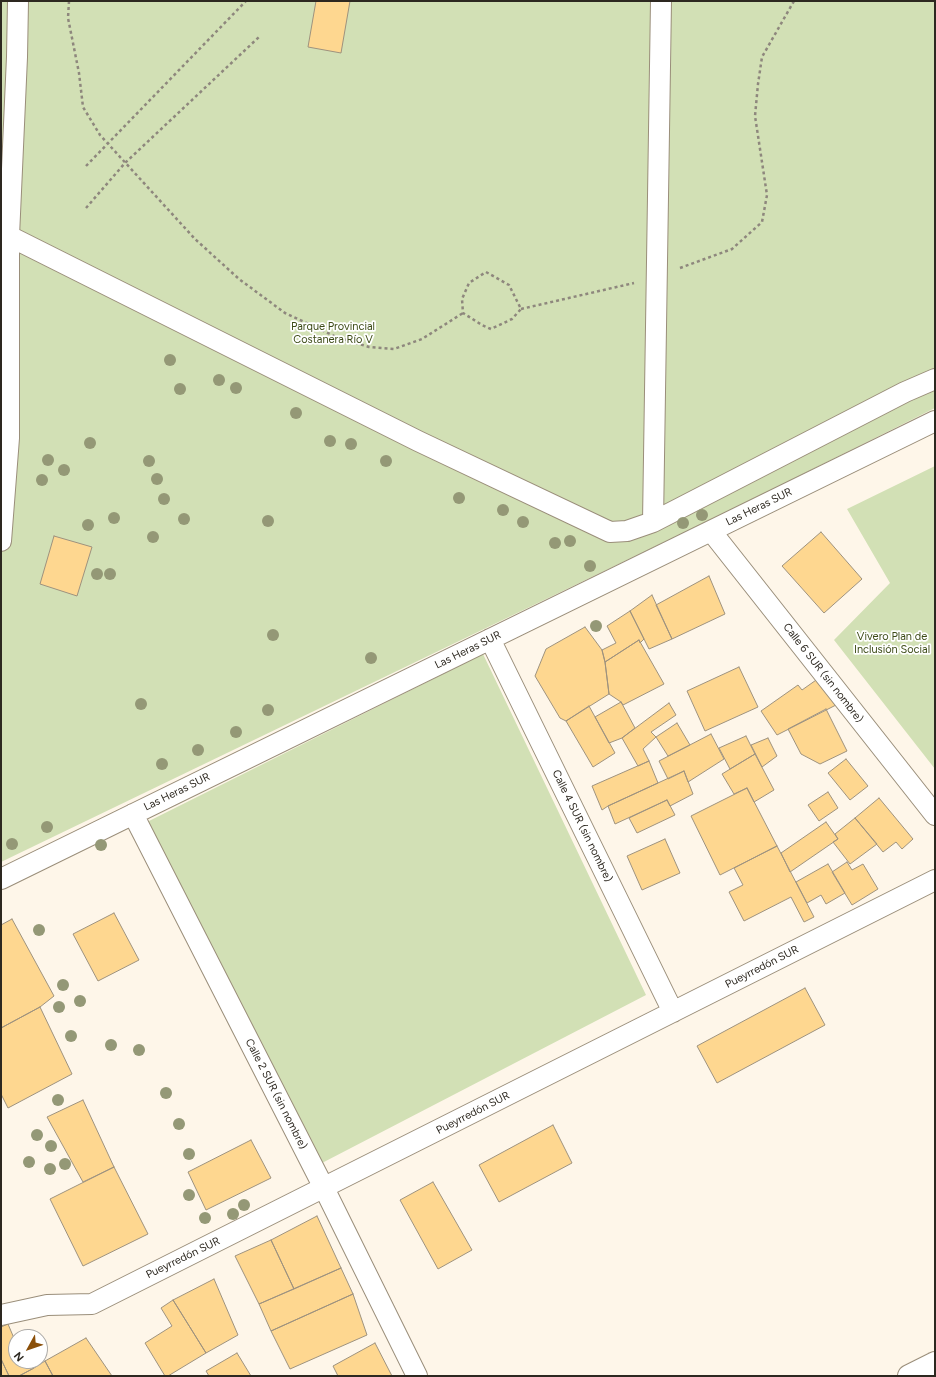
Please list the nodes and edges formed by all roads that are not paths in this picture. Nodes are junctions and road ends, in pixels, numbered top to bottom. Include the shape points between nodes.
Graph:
1 (18, 1) edge
2 (661, 1) edge
3 (5, 234) edge
4 (935, 379) edge
5 (935, 421) edge
6 (653, 522) junction
7 (711, 531) junction
8 (1, 541) edge
9 (490, 639) junction
10 (132, 814) junction
11 (935, 815) edge
12 (1, 879) edge
13 (935, 880) edge
14 (673, 1012) junction
15 (324, 1188) junction
16 (1, 1315) edge
17 (935, 1364) edge
18 (417, 1376) edge
19 (909, 1376) edge

1 - 3 street via 17,58
2 - 6 street
3 - 6 street via 418,441 610,532 627,531
3 - 8 street via 9,438
4 - 6 street
5 - 7 street, Las Heras SUR
7 - 9 street, Las Heras SUR
7 - 11 street, Calle 6 SUR (sin nombre)
9 - 10 street, Las Heras SUR
9 - 14 street, Calle 4 SUR (sin nombre)
10 - 12 street, Las Heras SUR
10 - 15 street, Calle 2 SUR (sin nombre)
13 - 14 street, Pueyrredón SUR
14 - 15 street, Pueyrredón SUR
15 - 16 street, Pueyrredón SUR via 92,1304 47,1305
15 - 18 street, Calle 2 SUR (sin nombre)
17 - 19 main road

